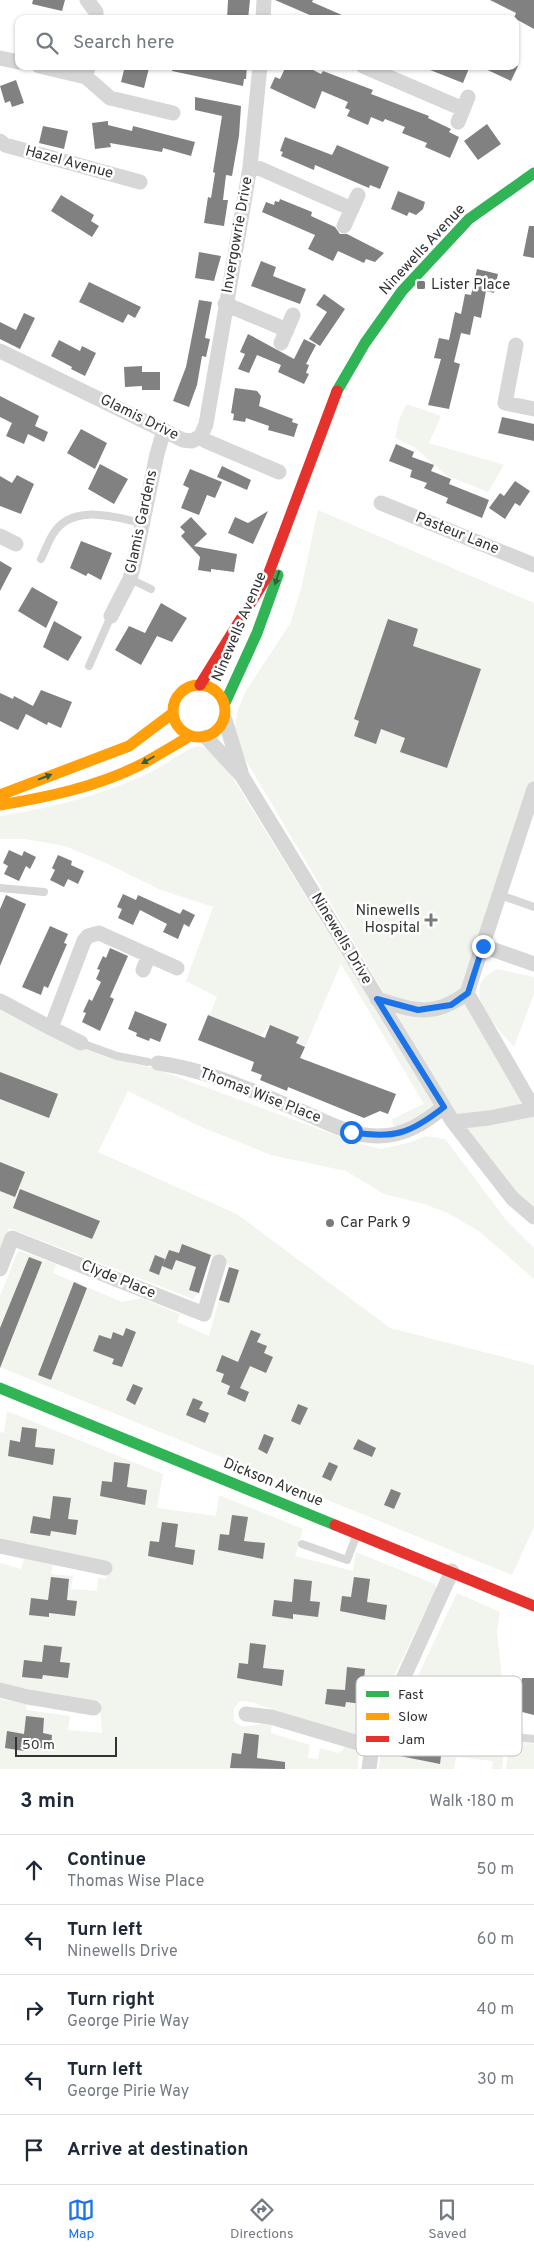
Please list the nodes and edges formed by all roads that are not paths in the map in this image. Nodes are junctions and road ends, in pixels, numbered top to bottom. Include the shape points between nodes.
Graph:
1 (87, 0) edge
2 (264, 0) edge
3 (96, 15) edge
4 (263, 15) edge
5 (0, 58) edge
6 (15, 61) edge
7 (260, 70) edge
8 (372, 70) edge
9 (87, 71) edge
10 (463, 109) dead end
11 (173, 113) dead end
12 (0, 141) edge
13 (250, 167) junction
14 (534, 173) edge
15 (140, 182) dead end
16 (344, 226) dead end
17 (225, 304) junction
18 (293, 315) dead end
19 (516, 345) dead end
20 (0, 351) edge
21 (534, 409) edge
22 (164, 430) junction
23 (201, 436) junction
24 (317, 448) junction
25 (279, 472) dead end
26 (381, 503) dead end
27 (142, 523) junction
28 (0, 536) edge
29 (16, 544) dead end
30 (41, 559) dead end
31 (534, 565) edge
32 (130, 579) junction
33 (151, 589) dead end
34 (111, 616) joint
35 (89, 666) dead end
36 (200, 685) junction
37 (225, 703) junction
38 (173, 712) junction
39 (224, 720) junction
40 (190, 736) junction
41 (206, 737) junction
42 (242, 776) junction
43 (534, 789) edge
44 (0, 795) edge
45 (0, 805) edge
46 (0, 888) edge
47 (44, 892) dead end
48 (500, 896) junction
49 (534, 907) edge
50 (483, 946) junction
51 (149, 955) junction
52 (534, 964) edge
53 (177, 968) dead end
54 (143, 970) dead end
55 (468, 993) junction
56 (377, 999) junction
57 (0, 1000) edge
58 (51, 1028) junction
59 (81, 1043) joint
60 (153, 1062) joint
61 (444, 1107) junction
62 (534, 1109) edge
63 (453, 1122) junction
64 (534, 1217) edge
65 (219, 1262) dead end
66 (0, 1269) edge
67 (0, 1388) edge
68 (358, 1532) junction
69 (302, 1544) dead end
70 (0, 1546) edge
71 (105, 1568) dead end
72 (452, 1571) junction
73 (534, 1606) edge
74 (404, 1676) edge
75 (0, 1690) edge
76 (94, 1708) dead end
77 (246, 1714) dead end
78 (356, 1742) edge
79 (370, 1756) edge
80 (368, 1769) edge

1 - 3 street
2 - 4 street
5 - 6 street
7 - 13 street, Invergowrie Drive
8 - 10 street
9 - 11 street via 110,98
12 - 15 street, Hazel Avenue
13 - 16 street, Invergowrie Drive via 355,202
13 - 17 street, Invergowrie Drive
14 - 24 street, Ninewells Avenue via 469,219 402,291 365,343 337,392
17 - 18 street, Invergowrie Drive via 284,336
17 - 23 street, Invergowrie Drive via 206,424
19 - 21 street via 505,403
20 - 22 street, Glamis Drive
22 - 23 street, Glamis Drive via 183,440
22 - 27 street, Glamis Gardens
23 - 25 street, Glamis Drive
24 - 36 street, Ninewells Avenue via 268,575
24 -> 37 street, Ninewells Avenue via 273,589
26 - 31 street, Pasteur Lane
27 - 30 lane via 96,513 74,518 54,533
27 - 32 street, Glamis Gardens
28 - 29 street
32 - 33 lane
32 - 34 street, Glamis Gardens
34 - 35 lane, Glamis Gardens
36 - 37 street, Ninewells Avenue via 215,690
36 - 38 street, Ninewells Avenue via 180,693
37 - 39 street, Ninewells Avenue
38 - 40 street via 178,727
44 -> 38 street, Ninewells Avenue via 129,746
39 - 41 street via 214,733
39 - 42 street, Ninewells Drive
40 - 41 street
40 -> 45 street via 140,764 86,787
41 - 42 street, Ninewells Drive
42 - 56 street, Ninewells Drive
43 - 48 street
46 - 47 lane
48 - 49 lane
48 - 50 street
50 - 52 street
50 - 55 street
51 - 53 street
51 - 54 street
51 - 58 street via 99,933 88,936
55 - 56 street via 451,1005 418,1010
55 - 62 street
56 - 61 street, Ninewells Drive
57 - 58 street
58 - 59 street
59 - 60 lane via 116,1056
60 - 61 street, Thomas Wise Place via 228,1081 351,1132 378,1136 402,1133 424,1123
61 - 63 street, Ninewells Drive
62 - 63 street
63 - 64 street, Ninewells Drive via 512,1198
65 - 66 street, Clyde Place via 204,1314 12,1238
67 - 68 street, Dickson Avenue
68 - 69 lane via 347,1560
68 - 72 street, Dickson Avenue
70 - 71 street
72 - 73 street, Dickson Avenue
72 - 74 street
75 - 76 street
77 - 78 street via 271,1717
79 - 80 street

